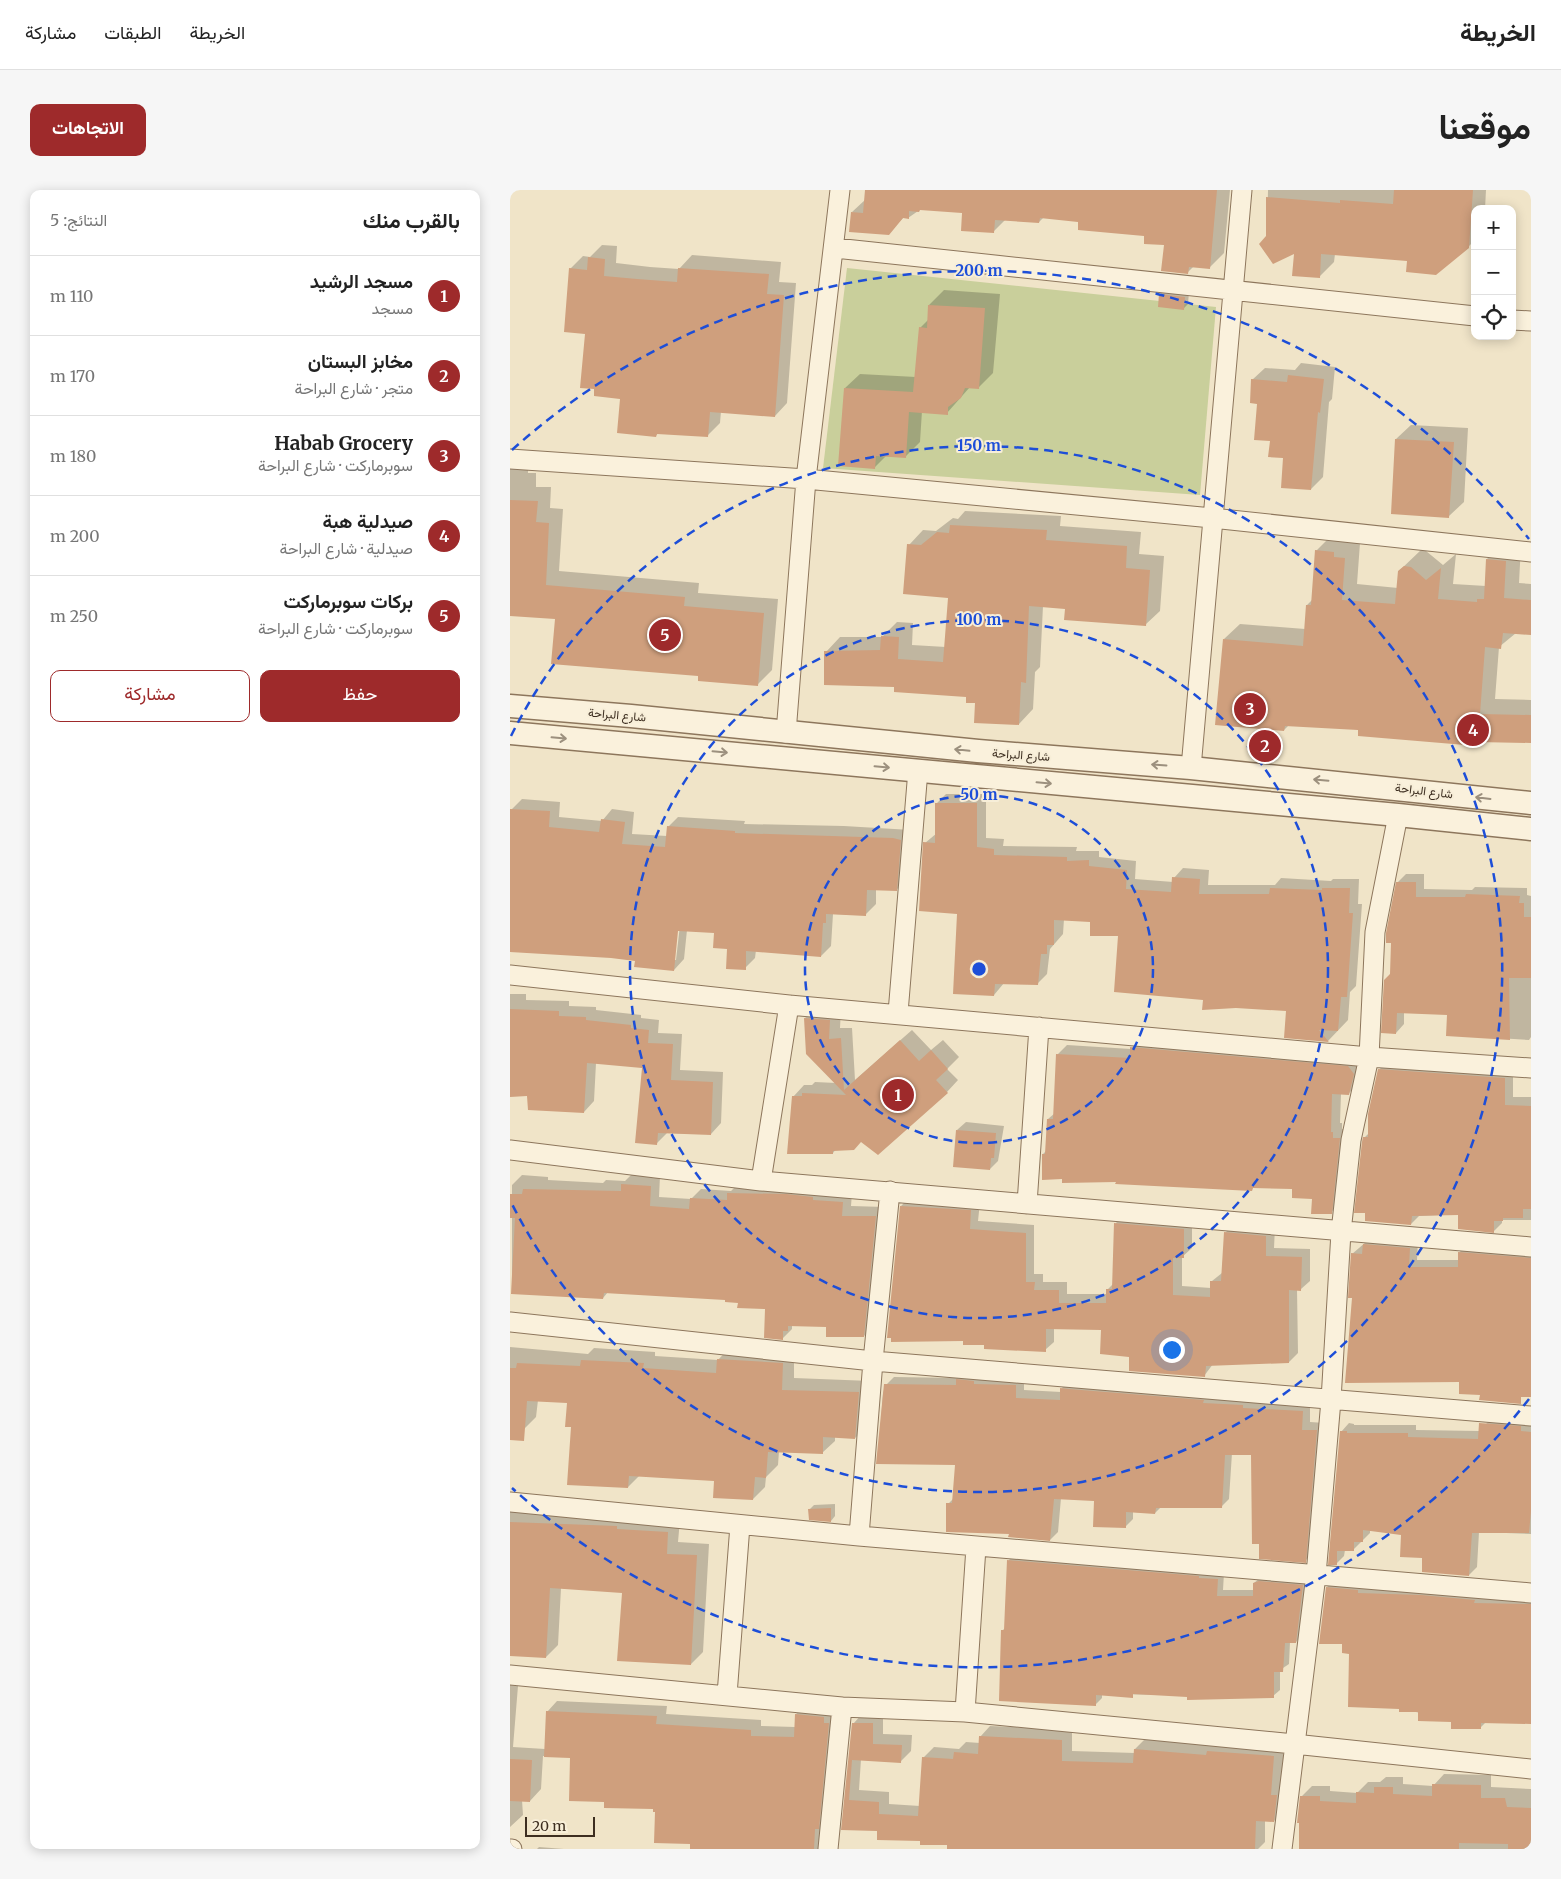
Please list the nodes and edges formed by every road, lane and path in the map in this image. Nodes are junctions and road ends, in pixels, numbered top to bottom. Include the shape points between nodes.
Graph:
1 (840, 190) edge
2 (1242, 190) edge
3 (834, 248) junction
4 (1233, 292) junction
5 (1471, 316) edge
6 (1516, 320) edge
7 (1531, 322) edge
8 (510, 459) edge
9 (806, 479) junction
10 (1212, 518) junction
11 (1531, 552) edge
12 (510, 706) edge
13 (510, 733) edge
14 (786, 733) junction
15 (1191, 768) junction
16 (918, 770) junction
17 (1531, 803) edge
18 (1398, 815) junction
19 (1531, 829) edge
20 (510, 975) edge
21 (789, 1005) junction
22 (898, 1013) junction
23 (1039, 1027) junction
24 (1370, 1057) junction
25 (1531, 1068) edge
26 (510, 1150) edge
27 (761, 1181) junction
28 (890, 1191) junction
29 (1027, 1204) junction
30 (1341, 1232) junction
31 (1531, 1247) edge
32 (510, 1322) edge
33 (873, 1360) junction
34 (1331, 1400) junction
35 (1531, 1416) edge
36 (510, 1502) edge
37 (740, 1525) junction
38 (859, 1536) junction
39 (976, 1547) junction
40 (1316, 1575) junction
41 (1531, 1593) edge
42 (510, 1675) edge
43 (727, 1695) junction
44 (842, 1707) junction
45 (965, 1712) junction
46 (1294, 1744) junction
47 (1531, 1769) edge
48 (828, 1849) edge
49 (1282, 1849) edge

1 - 3 street
2 - 4 street
3 - 4 street
3 - 9 street
4 - 5 street
4 - 10 street
6 - 7 street
8 - 9 street
9 - 10 street
9 - 14 street
10 - 11 street
10 - 15 street
12 - 14 street, شارع البراحة
13 -> 16 street, شارع البراحة
15 -> 14 street, شارع البراحة
17 -> 15 street, شارع البراحة
16 -> 18 street, شارع البراحة
16 - 22 street
18 - 19 street, شارع البراحة
18 - 24 street via 1375,932
20 - 21 street
21 - 22 street
21 - 27 street
22 - 23 street
23 - 24 street
23 - 29 street
24 - 25 street
24 - 30 street via 1352,1140
26 - 27 street
27 - 28 street
28 - 29 street
28 - 33 street
29 - 30 street
30 - 31 street
30 - 34 street
32 - 33 street
33 - 34 street
33 - 38 street
34 - 35 street
34 - 40 street
36 - 37 street
37 - 38 street
37 - 43 street
38 - 39 street
39 - 40 street
39 - 45 street
40 - 41 street
40 - 46 street
42 - 43 street
43 - 44 street
44 - 45 street
44 - 48 street
45 - 46 street
46 - 47 street
46 - 49 street

